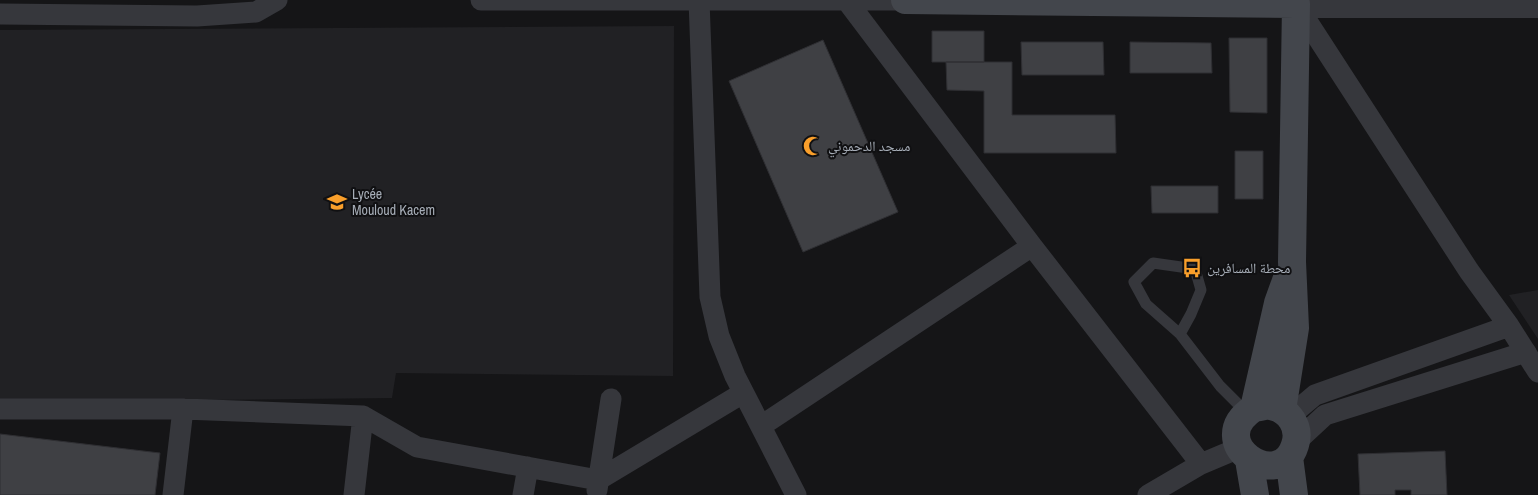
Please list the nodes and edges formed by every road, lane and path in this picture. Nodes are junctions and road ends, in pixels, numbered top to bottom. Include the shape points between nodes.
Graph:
1 (277, 0) edge
2 (481, 0) edge
3 (847, 0) edge
4 (905, 0) edge
5 (699, 1) edge
6 (1296, 2) edge
7 (1538, 4) edge
8 (0, 14) edge
9 (1032, 246) junction
10 (1292, 262) junction
11 (1509, 326) junction
12 (1180, 334) junction
13 (1526, 352) junction
14 (1538, 372) edge
15 (743, 393) junction
16 (611, 399) dead end
17 (0, 409) edge
18 (183, 409) junction
19 (363, 416) junction
20 (760, 426) junction
21 (1246, 431) junction
22 (1290, 431) junction
23 (1201, 464) junction
24 (528, 467) junction
25 (597, 488) edge
26 (173, 495) edge
27 (354, 495) edge
28 (523, 495) edge
29 (796, 495) edge
30 (1148, 495) edge
31 (1255, 495) edge
32 (1294, 495) edge

1 - 8 street via 256,12 197,16
2 - 5 street
3 - 4 street
3 - 5 street
3 - 9 street
4 - 6 main road
5 - 15 street via 710,297 719,336
6 - 7 street
6 - 10 main road
6 - 11 street via 1469,271
9 - 20 street
9 - 23 street
10 - 21 main road via 1278,303
10 - 22 main road via 1295,328
11 - 13 street
11 - 22 street via 1315,395
12 - 12 lane via 1146,304 1134,282 1152,263 1195,269 1201,290
12 - 21 lane via 1220,386
13 - 14 street
13 - 22 street via 1325,415
15 - 20 street
15 - 25 street
16 - 25 street
17 - 18 street
18 - 19 street
18 - 26 street
19 - 24 street via 417,447
19 - 27 street
20 - 29 street
21 - 22 main road via 1269,406
21 - 22 main road via 1265,466 1274,466
21 - 23 street
21 - 31 main road
22 - 32 main road
23 - 30 street
24 - 25 street
24 - 28 street

